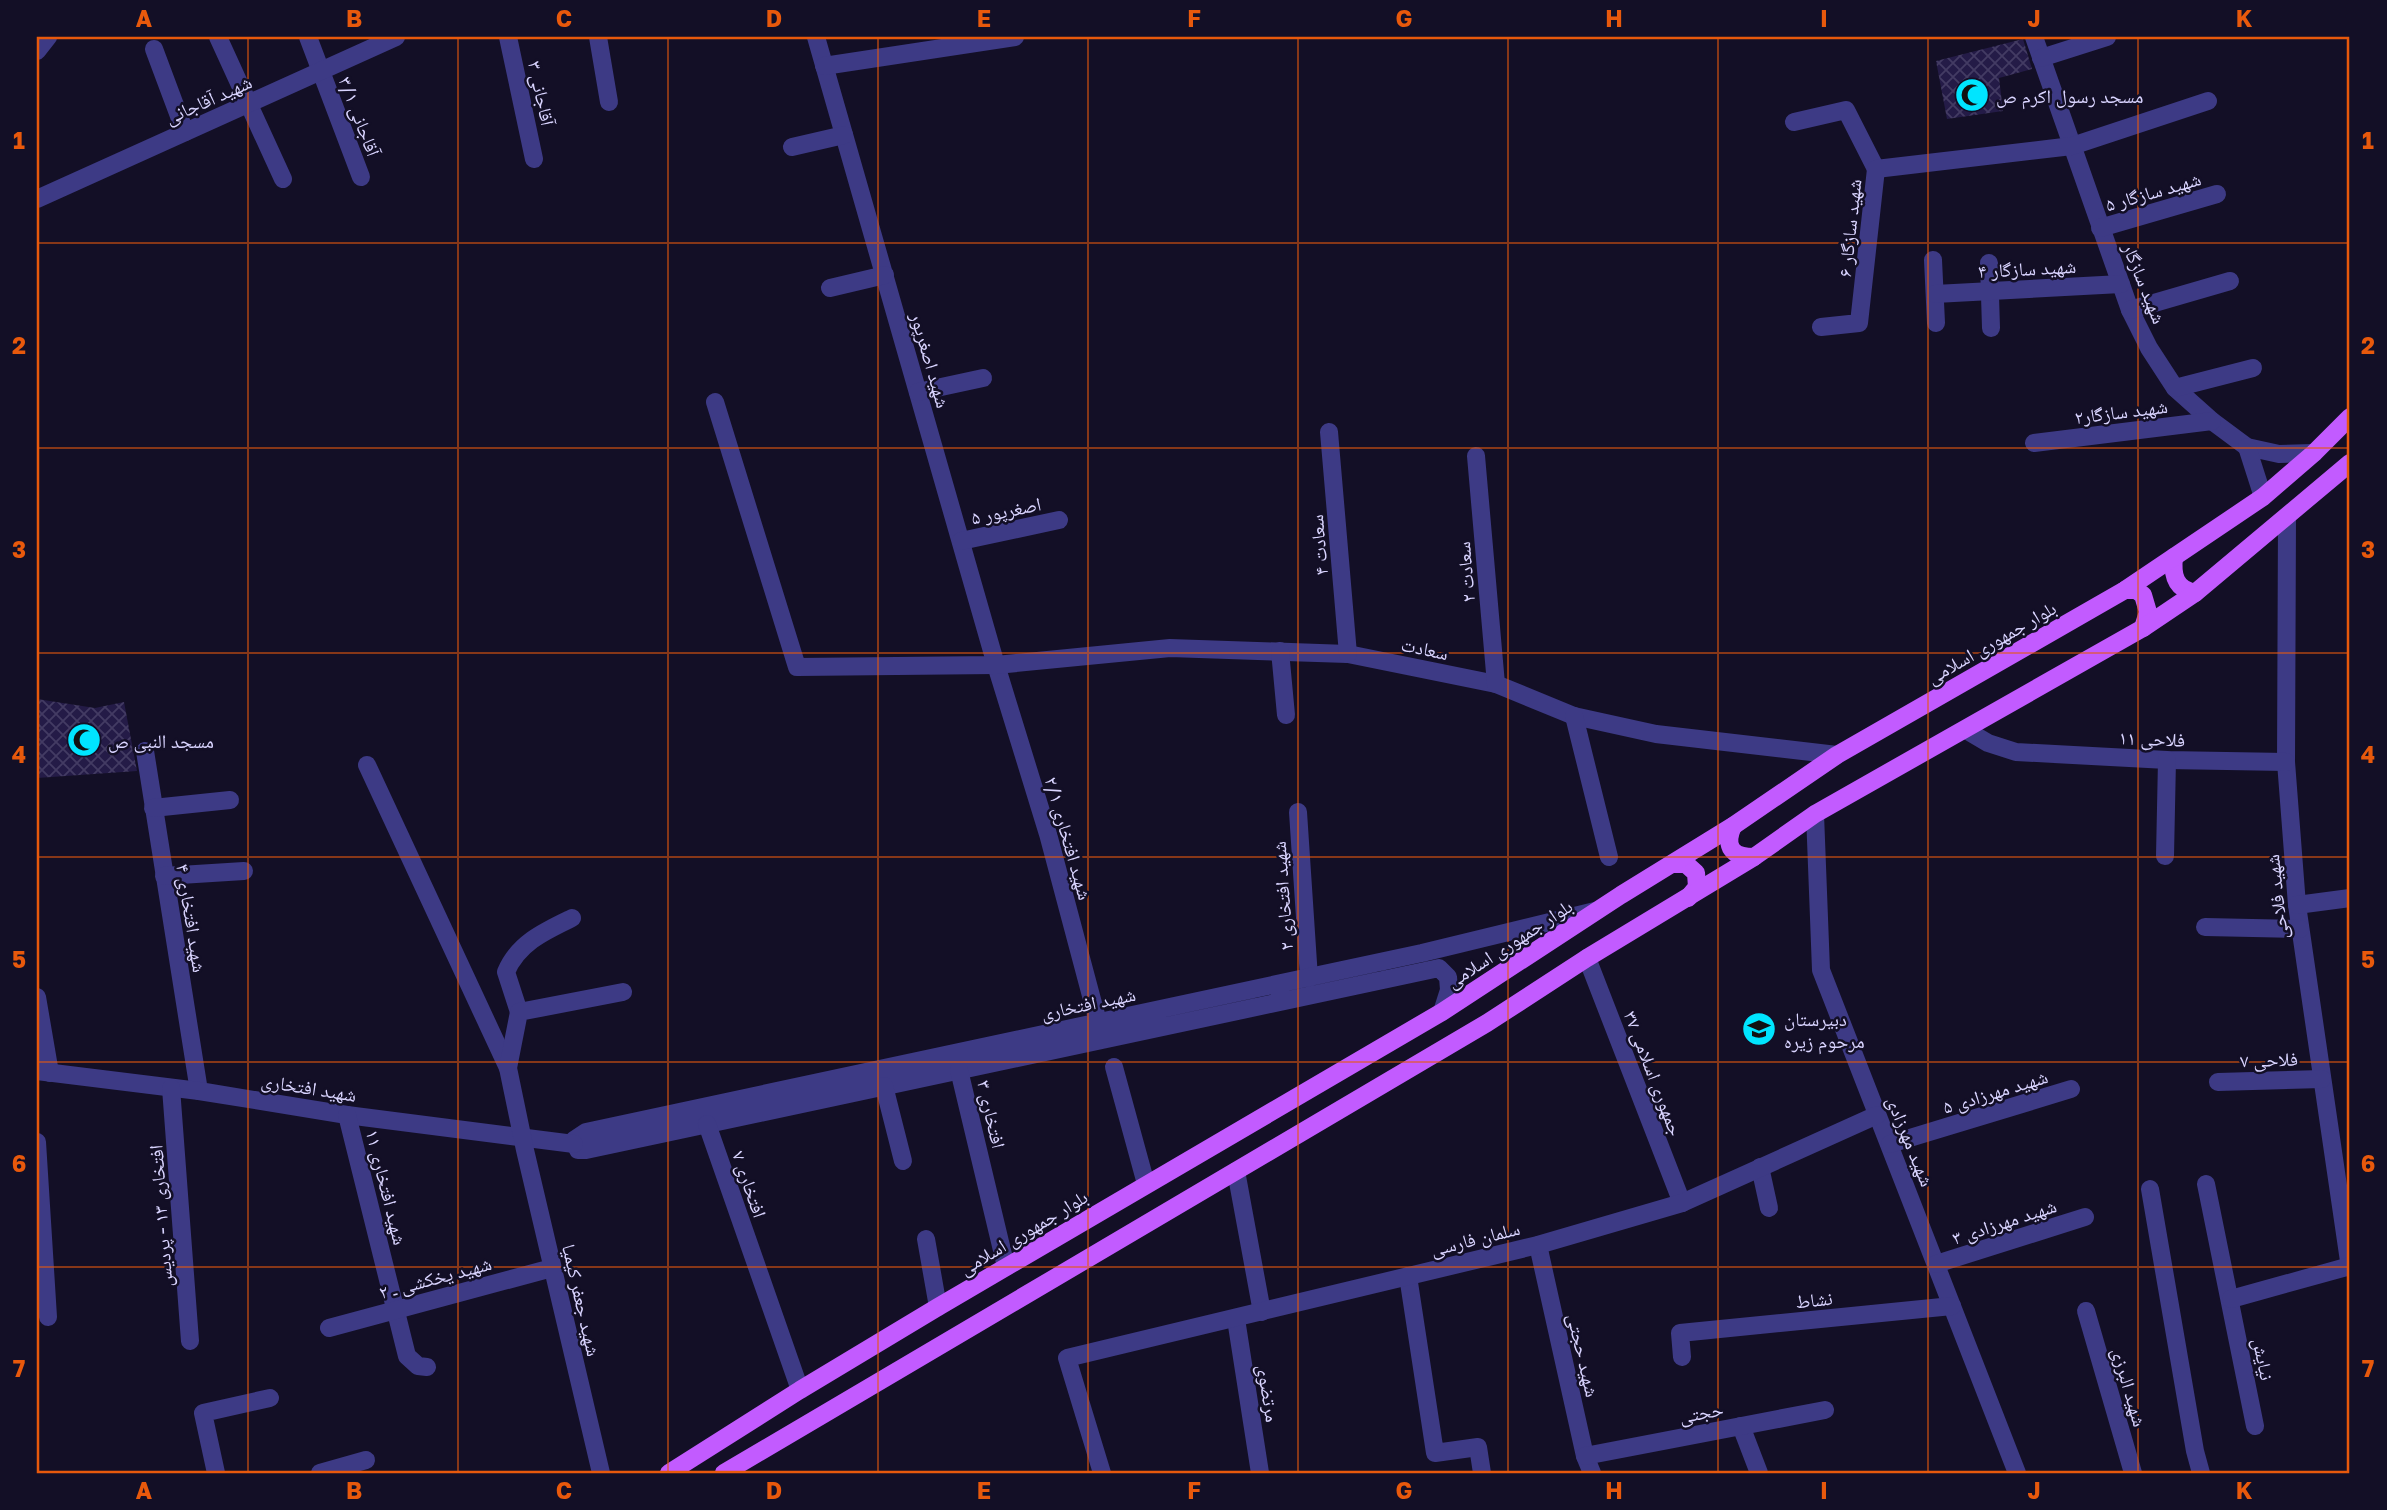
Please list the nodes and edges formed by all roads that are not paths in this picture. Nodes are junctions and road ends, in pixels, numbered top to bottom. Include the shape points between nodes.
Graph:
1 (48, 37) edge
2 (218, 37) edge
3 (308, 37) edge
4 (396, 37) edge
5 (508, 37) edge
6 (598, 37) edge
7 (816, 37) edge
8 (1015, 37) edge
9 (2034, 37) edge
10 (2106, 37) edge
11 (154, 49) dead end
12 (37, 51) edge
13 (2041, 58) junction
14 (824, 66) junction
15 (320, 71) junction
16 (2208, 101) dead end
17 (609, 102) dead end
18 (250, 103) junction
19 (1794, 122) dead end
20 (185, 132) junction
21 (844, 135) junction
22 (2072, 146) junction
23 (792, 147) dead end
24 (534, 159) dead end
25 (1876, 169) junction
26 (361, 177) dead end
27 (283, 180) dead end
28 (2217, 194) dead end
29 (37, 199) edge
30 (2100, 228) junction
31 (1933, 260) dead end
32 (1989, 263) dead end
33 (885, 275) junction
34 (2230, 281) dead end
35 (2121, 284) junction
36 (830, 288) dead end
37 (1990, 291) junction
38 (1935, 294) junction
39 (2130, 310) junction
40 (1936, 323) dead end
41 (1821, 327) dead end
42 (1992, 328) dead end
43 (2253, 368) dead end
44 (983, 378) dead end
45 (2175, 388) junction
46 (918, 392) junction
47 (715, 402) dead end
48 (2350, 417) edge
49 (2212, 421) junction
50 (1329, 432) dead end
51 (2034, 443) dead end
52 (2247, 447) junction
53 (2314, 453) junction
54 (1476, 456) dead end
55 (2350, 463) edge
56 (2263, 497) junction
57 (2287, 517) junction
58 (1059, 520) dead end
59 (961, 541) junction
60 (2174, 556) junction
61 (2125, 590) junction
62 (2195, 593) junction
63 (2143, 628) junction
64 (1280, 651) junction
65 (1348, 654) junction
66 (996, 665) junction
67 (1496, 684) junction
68 (1286, 715) dead end
69 (1574, 716) junction
70 (1966, 730) junction
71 (145, 751) dead end
72 (1837, 755) junction
73 (2167, 760) junction
74 (2286, 762) junction
75 (367, 765) dead end
76 (230, 800) dead end
77 (153, 808) junction
78 (1298, 812) dead end
79 (1815, 814) junction
80 (1733, 826) junction
81 (2165, 856) dead end
82 (1609, 857) dead end
83 (1754, 857) junction
84 (1672, 864) junction
85 (244, 871) dead end
86 (164, 876) junction
87 (1688, 898) junction
88 (2350, 898) edge
89 (2297, 905) junction
90 (1598, 910) junction
91 (572, 918) dead end
92 (2206, 927) dead end
93 (2300, 929) junction
94 (1422, 953) junction
95 (1587, 958) junction
96 (1417, 972) junction
97 (1309, 978) junction
98 (623, 992) dead end
99 (37, 997) edge
100 (519, 1012) junction
101 (1442, 1012) junction
102 (1098, 1022) junction
103 (1114, 1067) dead end
104 (508, 1068) junction
105 (959, 1070) junction
106 (43, 1072) edge
107 (2322, 1079) junction
108 (2218, 1082) dead end
109 (884, 1086) junction
110 (171, 1088) junction
111 (2071, 1089) dead end
112 (198, 1091) junction
113 (347, 1115) junction
114 (1877, 1115) junction
115 (707, 1124) junction
116 (522, 1137) junction
117 (580, 1138) junction
118 (37, 1142) edge
119 (1890, 1144) junction
120 (903, 1161) dead end
121 (1760, 1167) junction
122 (1236, 1171) junction
123 (1146, 1184) junction
124 (2206, 1184) dead end
125 (2150, 1189) dead end
126 (1682, 1203) junction
127 (1769, 1208) dead end
128 (2085, 1217) dead end
129 (926, 1239) dead end
130 (1538, 1245) junction
131 (1936, 1264) junction
132 (1006, 1267) junction
133 (2350, 1267) edge
134 (552, 1268) junction
135 (1408, 1276) junction
136 (2231, 1299) junction
137 (1952, 1306) junction
138 (938, 1307) junction
139 (395, 1310) junction
140 (2086, 1311) dead end
141 (1262, 1312) junction
142 (48, 1317) dead end
143 (1236, 1319) junction
144 (329, 1328) dead end
145 (190, 1341) dead end
146 (1682, 1357) dead end
147 (428, 1367) dead end
148 (800, 1390) junction
149 (270, 1398) dead end
150 (1825, 1410) dead end
151 (1741, 1426) junction
152 (2255, 1426) dead end
153 (1585, 1456) junction
154 (366, 1460) dead end
155 (216, 1473) edge
156 (320, 1473) edge
157 (601, 1473) edge
158 (669, 1473) edge
159 (724, 1473) edge
160 (1102, 1473) edge
161 (1260, 1473) edge
162 (1482, 1473) edge
163 (1592, 1473) edge
164 (1759, 1473) edge
165 (2017, 1473) edge
166 (2133, 1473) edge
167 (2201, 1473) edge

1 - 12 street
2 - 18 street
3 - 15 street, آقاجانی ۳/۱
4 - 15 street, شهید آقاجانی
5 - 24 street, آقاجانی ۳
6 - 17 street
7 - 14 street
8 - 14 street
9 - 13 street, شهید سازگار
10 - 13 street
11 - 20 street
13 - 22 street, شهید سازگار
14 - 21 street, شهید اصغرپور
15 - 18 street, شهید آقاجانی
15 - 26 street, آقاجانی ۳/۱
16 - 22 street, شهید سازگار ۶
18 - 20 street, شهید آقاجانی
18 - 27 street
19 - 25 street via 1846,110
20 - 29 street, شهید آقاجانی
21 - 23 street
21 - 33 street, شهید اصغرپور
22 - 25 street, شهید سازگار ۶
22 - 30 street, شهید سازگار
25 - 41 street, شهید سازگار ۶ via 1859,323
28 - 30 street, شهید سازگار ۵
30 - 35 street, شهید سازگار
31 - 38 street
32 - 37 street
33 - 36 street
33 - 46 street, شهید اصغرپور
34 - 39 street
35 - 37 street, شهید سازگار ۴
35 - 39 street, شهید سازگار
37 - 38 street, شهید سازگار ۴
37 - 42 street
38 - 40 street
39 - 45 street, شهید سازگار
43 - 45 street
44 - 46 street
45 - 49 street, شهید سازگار
46 - 59 street, شهید اصغرپور
47 - 66 street, سعادت via 797,667
48 - 53 main road, بلوار جمهوری اسلامی
49 - 51 street, شهید سازگار۲
49 - 52 street, شهید سازگار
50 - 65 street, سعادت ۴
52 - 53 street, شهید سازگار via 2279,454
52 - 56 street
53 - 56 main road, بلوار جمهوری اسلامی
54 - 67 street, سعادت ۲
55 - 57 main road
56 - 60 main road, بلوار جمهوری اسلامی
57 - 62 main road
57 - 74 street, شهید فلاحی
58 - 59 street, اصغرپور ۵
59 - 66 street, شهید اصغرپور
60 - 61 main road, بلوار جمهوری اسلامی
60 - 62 main road via 2172,573 2186,592
61 - 63 main road via 2143,595 2148,612
61 - 72 main road, بلوار جمهوری اسلامی
62 - 63 main road
63 - 70 main road
64 - 65 street, سعادت
64 - 66 street, سعادت via 1170,648
64 - 68 street
65 - 67 street, سعادت
66 - 102 street, شهید افتخاری ۲/۱ via 1048,834
67 - 69 street, سعادت
69 - 72 street, سعادت via 1656,734
69 - 82 street
70 - 73 street, فلاحی ۱۱ via 2016,752
70 - 79 main road
71 - 77 street, شهید افتخاری ۴
72 - 80 main road, بلوار جمهوری اسلامی
73 - 74 street, فلاحی ۱۱
73 - 81 street
74 - 89 street, شهید فلاحی
75 - 104 street
76 - 77 street
77 - 86 street, شهید افتخاری ۴
78 - 97 street, شهید افتخاری ۲
79 - 83 main road
79 - 114 street, شهید مهرزادی via 1821,970
80 - 83 main road via 1728,838 1732,850 1742,857
80 - 84 main road, بلوار جمهوری اسلامی
83 - 87 main road
84 - 87 main road via 1686,864 1696,873 1697,887
84 - 90 main road, بلوار جمهوری اسلامی
85 - 86 street
86 - 112 street, شهید افتخاری ۴
87 - 95 main road
88 - 89 street
89 - 93 street, شهید فلاحی
90 - 94 street, شهید افتخاری
90 - 101 main road, بلوار جمهوری اسلامی
91 - 100 street via 545,931 513,957 506,972
92 - 93 street
93 - 107 street, شهید فلاحی
94 - 96 street via 1428,963
94 - 97 street, شهید افتخاری
95 - 122 main road via 1487,1023
95 - 126 street, جمهوری اسلامی ۳۷
96 - 101 street via 1439,968 1448,977
96 - 105 street
97 - 102 street, شهید افتخاری
98 - 100 street
99 - 106 street
100 - 104 street
101 - 123 main road, بلوار جمهوری اسلامی
102 - 117 street, شهید افتخاری
103 - 123 street
104 - 116 street, شهید جعفر کیمیا
105 - 109 street
105 - 132 street, افتخاری ۳
106 - 110 street, شهید افتخاری
107 - 108 street, فلاحی ۷
107 - 133 street, شهید فلاحی
109 - 115 street
109 - 120 street
110 - 112 street, شهید افتخاری
110 - 145 street, افتخاری ۱۳ - پردیس
111 - 119 street, شهید مهرزادی ۵
112 - 113 street, شهید افتخاری
113 - 116 street, شهید افتخاری
113 - 139 street, شهید افتخاری ۱۱
114 - 119 street, شهید مهرزادی
114 - 121 street, سلمان فارسی
115 - 117 street via 586,1150 578,1150
115 - 148 street, افتخاری ۷
116 - 117 street, شهید افتخاری
116 - 134 street, شهید جعفر کیمیا
118 - 142 street
119 - 131 street, شهید مهرزادی
121 - 126 street, سلمان فارسی
121 - 127 street
122 - 141 street
122 - 159 main road
123 - 132 main road, بلوار جمهوری اسلامی
124 - 136 street, نیایش
125 - 167 street
126 - 130 street, سلمان فارسی
128 - 131 street, شهید مهرزادی ۳
129 - 138 street
130 - 135 street, سلمان فارسی
130 - 153 street, شهید حجتی
131 - 137 street, شهید مهرزادی
132 - 138 main road, بلوار جمهوری اسلامی
133 - 136 street
134 - 139 street, شهید یخکشی ـ ۲
134 - 157 street, شهید جعفر کیمیا
135 - 141 street, سلمان فارسی
135 - 162 street via 1435,1453 1478,1447
136 - 152 street, نیایش
137 - 146 street, نشاط via 1680,1334
137 - 165 street, شهید مهرزادی
138 - 148 main road, بلوار جمهوری اسلامی
139 - 144 street, شهید یخکشی ـ ۲
139 - 147 street, شهید افتخاری ۱۱ via 407,1356 418,1366
140 - 166 street, شهید البرزی
141 - 143 street, سلمان فارسی
143 - 160 street, سلمان فارسی via 1068,1358
143 - 161 street, مرتضوی
148 - 158 main road, بلوار جمهوری اسلامی
149 - 155 street via 203,1413
150 - 151 street, حجتی
151 - 153 street, حجتی
151 - 164 street
153 - 163 street, شهید حجتی
154 - 156 street

